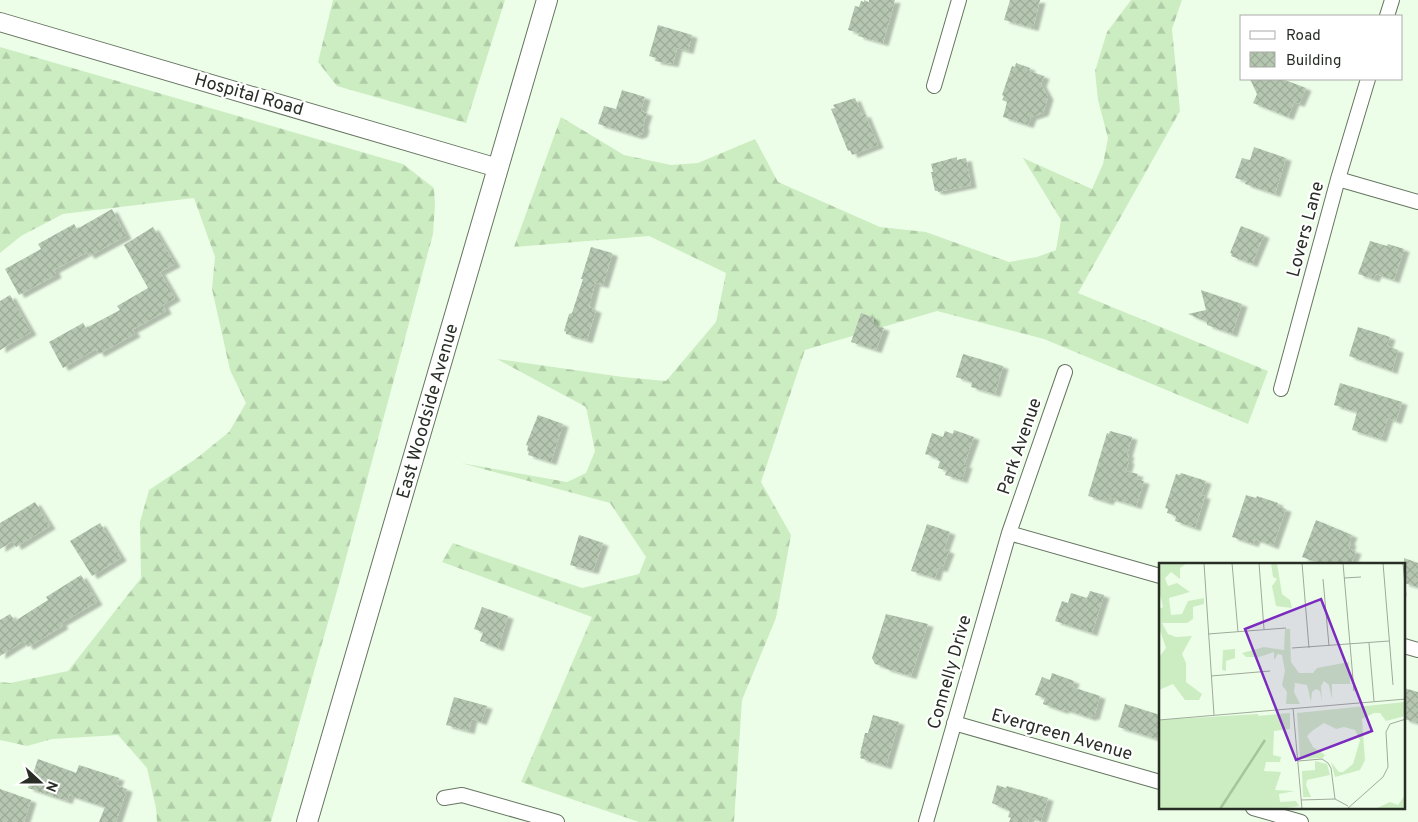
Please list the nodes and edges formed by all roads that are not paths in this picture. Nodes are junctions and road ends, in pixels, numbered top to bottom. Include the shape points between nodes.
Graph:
1 (547, 0) edge
2 (959, 0) edge
3 (1392, 0) edge
4 (1387, 15) edge
5 (0, 22) edge
6 (1368, 80) edge
7 (934, 86) dead end
8 (498, 168) junction
9 (1338, 179) junction
10 (1418, 202) edge
11 (1065, 372) dead end
12 (1281, 389) dead end
13 (1009, 532) junction
14 (1159, 576) edge
15 (954, 723) junction
16 (1159, 782) edge
17 (444, 798) dead end
18 (1260, 810) edge
19 (307, 822) edge
20 (557, 822) edge
21 (926, 822) edge
22 (1301, 822) edge

1 - 8 main road, East Woodside Avenue
2 - 7 street
3 - 4 street
5 - 8 street, Hospital Road
6 - 9 street, Lovers Lane
8 - 19 main road, East Woodside Avenue
9 - 10 street
9 - 12 street, Lovers Lane
11 - 13 street, Park Avenue
13 - 14 street
13 - 15 street, Connelly Drive
15 - 16 street, Evergreen Avenue
15 - 21 street, Connelly Drive
17 - 20 street via 462,794
18 - 22 street

